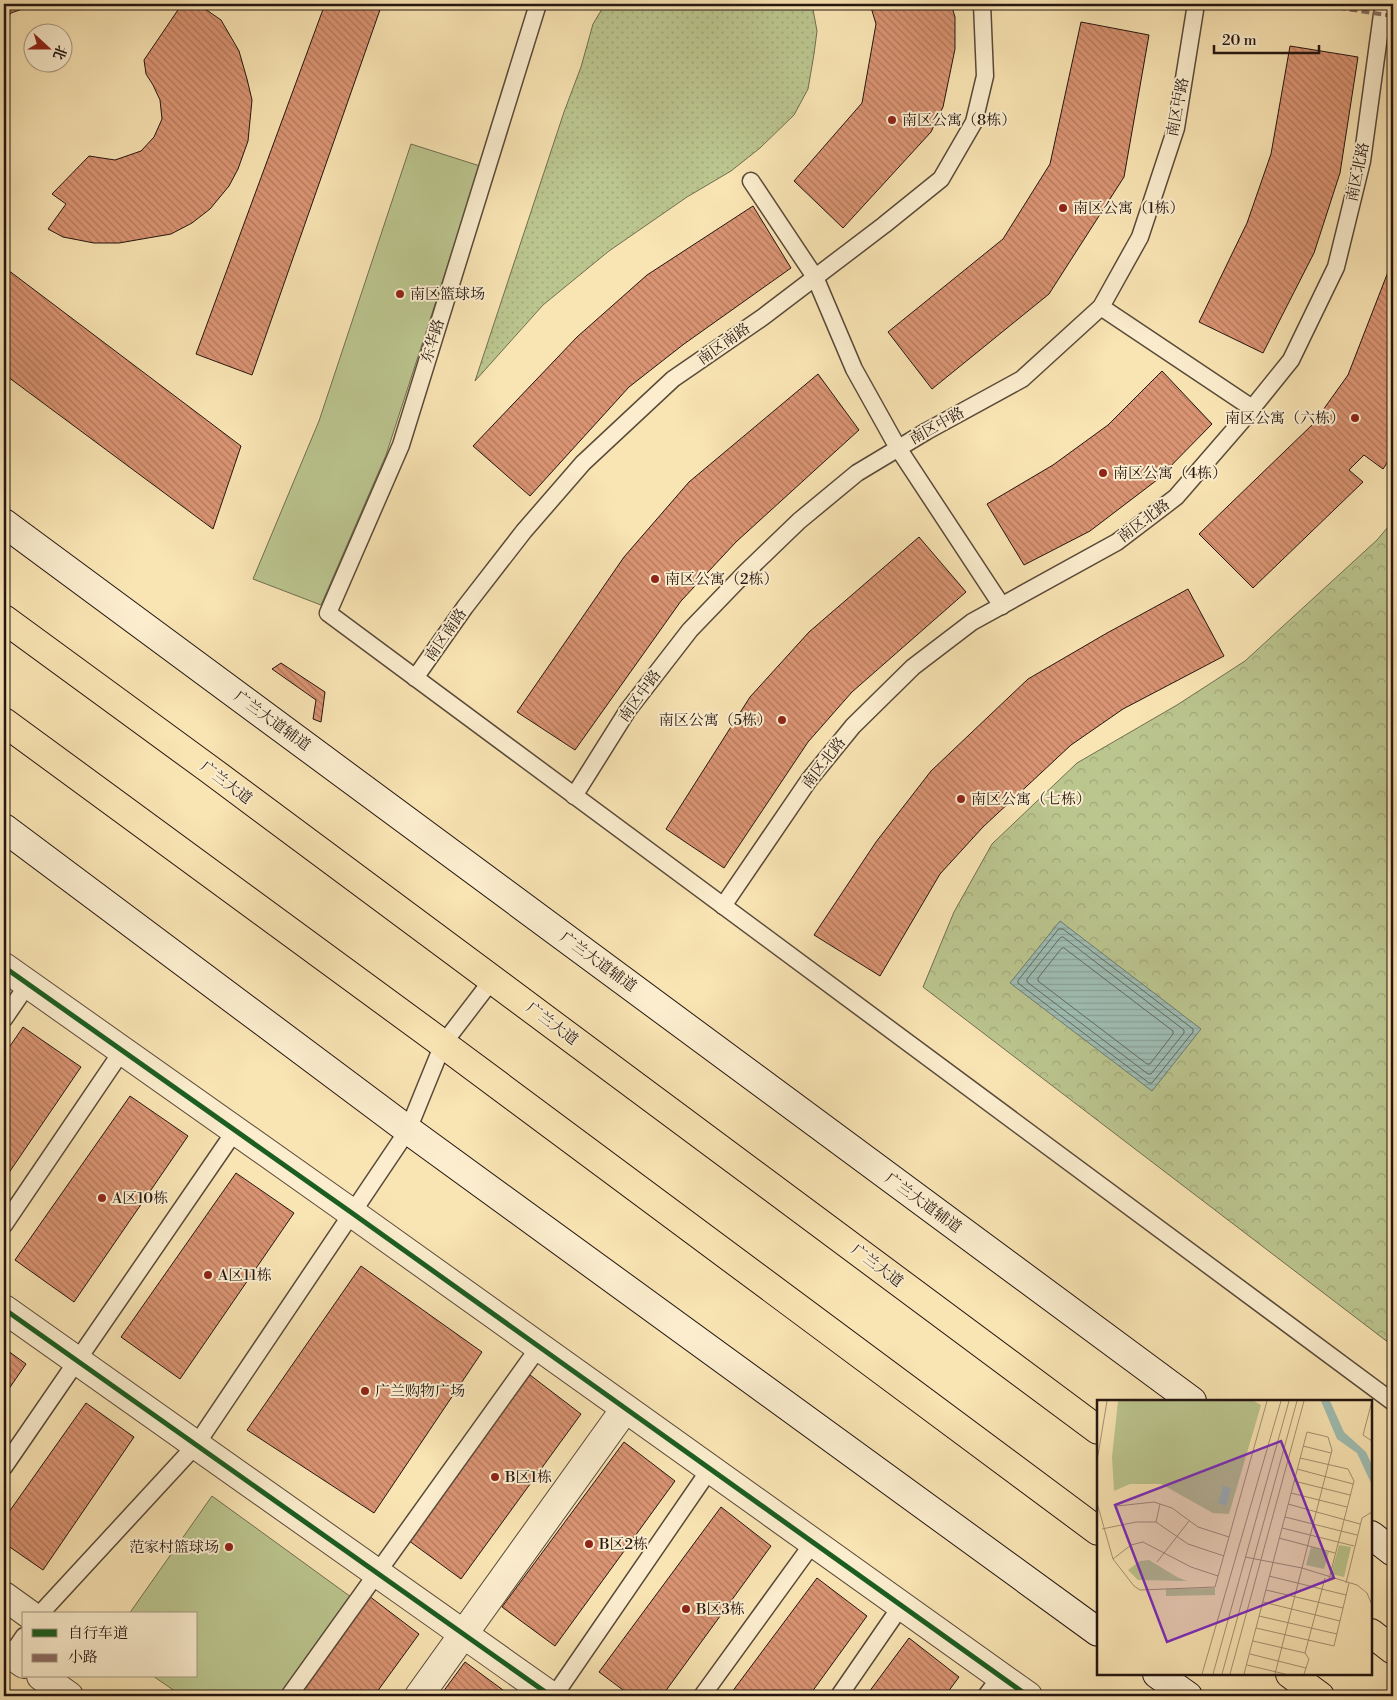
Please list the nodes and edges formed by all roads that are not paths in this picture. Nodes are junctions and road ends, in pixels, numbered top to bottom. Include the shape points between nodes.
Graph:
1 (538, 4) edge
2 (982, 4) edge
3 (1196, 4) edge
4 (1382, 14) dead end
5 (751, 181) dead end
6 (814, 277) junction
7 (1101, 307) junction
8 (1252, 408) junction
9 (898, 448) junction
10 (4, 523) edge
11 (1002, 606) junction
12 (4, 620) edge
13 (415, 678) junction
14 (4, 722) edge
15 (574, 796) junction
16 (4, 828) edge
17 (723, 906) junction
18 (4, 967) edge
19 (492, 980) junction
20 (28, 984) junction
21 (4, 1019) edge
22 (443, 1044) junction
23 (122, 1051) junction
24 (235, 1130) junction
25 (408, 1130) junction
26 (352, 1214) junction
27 (4, 1225) edge
28 (4, 1309) edge
29 (539, 1347) junction
30 (77, 1361) junction
31 (1191, 1400) edge
32 (1393, 1402) edge
33 (625, 1408) junction
34 (1097, 1429) edge
35 (196, 1445) junction
36 (4, 1467) edge
37 (710, 1469) junction
38 (1097, 1530) edge
39 (1372, 1536) edge
40 (813, 1543) junction
41 (1393, 1552) edge
42 (377, 1573) junction
43 (4, 1596) edge
44 (901, 1606) junction
45 (26, 1612) edge
46 (42, 1612) edge
47 (1097, 1631) edge
48 (464, 1634) junction
49 (1372, 1634) edge
50 (1393, 1650) edge
51 (1158, 1675) edge
52 (1291, 1675) edge
53 (44, 1678) edge
54 (993, 1686) edge
55 (70, 1696) edge
56 (289, 1696) edge
57 (419, 1696) edge
58 (553, 1696) edge
59 (702, 1696) edge
60 (839, 1696) edge
61 (1028, 1696) edge
62 (1188, 1696) edge
63 (1320, 1696) edge

1 - 13 lane, 东华路 via 401,445 328,613
2 - 6 lane, 南区南路 via 985,76 974,122 940,179
3 - 7 lane, 南区中路 via 1176,128 1140,237
4 - 8 lane, 南区北路 via 1362,161 1336,267 1291,360
5 - 6 lane
6 - 9 lane via 854,369
6 - 13 lane, 南区南路 via 674,379 583,462 465,607
7 - 8 lane
7 - 9 lane, 南区中路 via 1022,379
8 - 11 lane, 南区北路 via 1176,497 1117,542
9 - 11 lane
9 - 15 lane, 南区中路 via 857,473 799,521 690,630 628,710
10 - 31 main road, 广兰大道辅道
11 - 17 lane, 南区北路 via 972,622 913,667 853,726 810,780
12 - 19 main road, 广兰大道
13 - 15 lane
14 - 22 main road
15 - 17 lane
16 - 25 main road
17 - 32 lane
18 - 20 main road
19 - 22 lane
19 - 34 main road, 广兰大道
20 - 21 lane
20 - 23 main road
22 - 25 lane
22 - 38 main road
23 - 24 main road
23 - 27 lane
24 - 26 main road
24 - 30 lane
25 - 26 lane
25 - 47 main road
26 - 29 main road
26 - 35 lane
28 - 30 main road
29 - 33 main road
29 - 42 lane
30 - 35 main road
30 - 36 lane
33 - 37 main road
33 - 48 main road
35 - 42 main road
35 - 46 lane
37 - 40 main road
37 - 58 lane
39 - 41 main road
40 - 44 main road
40 - 59 lane
42 - 48 main road
42 - 56 lane
43 - 45 main road
44 - 54 main road
44 - 60 lane
48 - 57 main road
48 - 58 main road
49 - 50 main road
51 - 62 main road
52 - 63 main road
53 - 55 main road
54 - 61 main road

